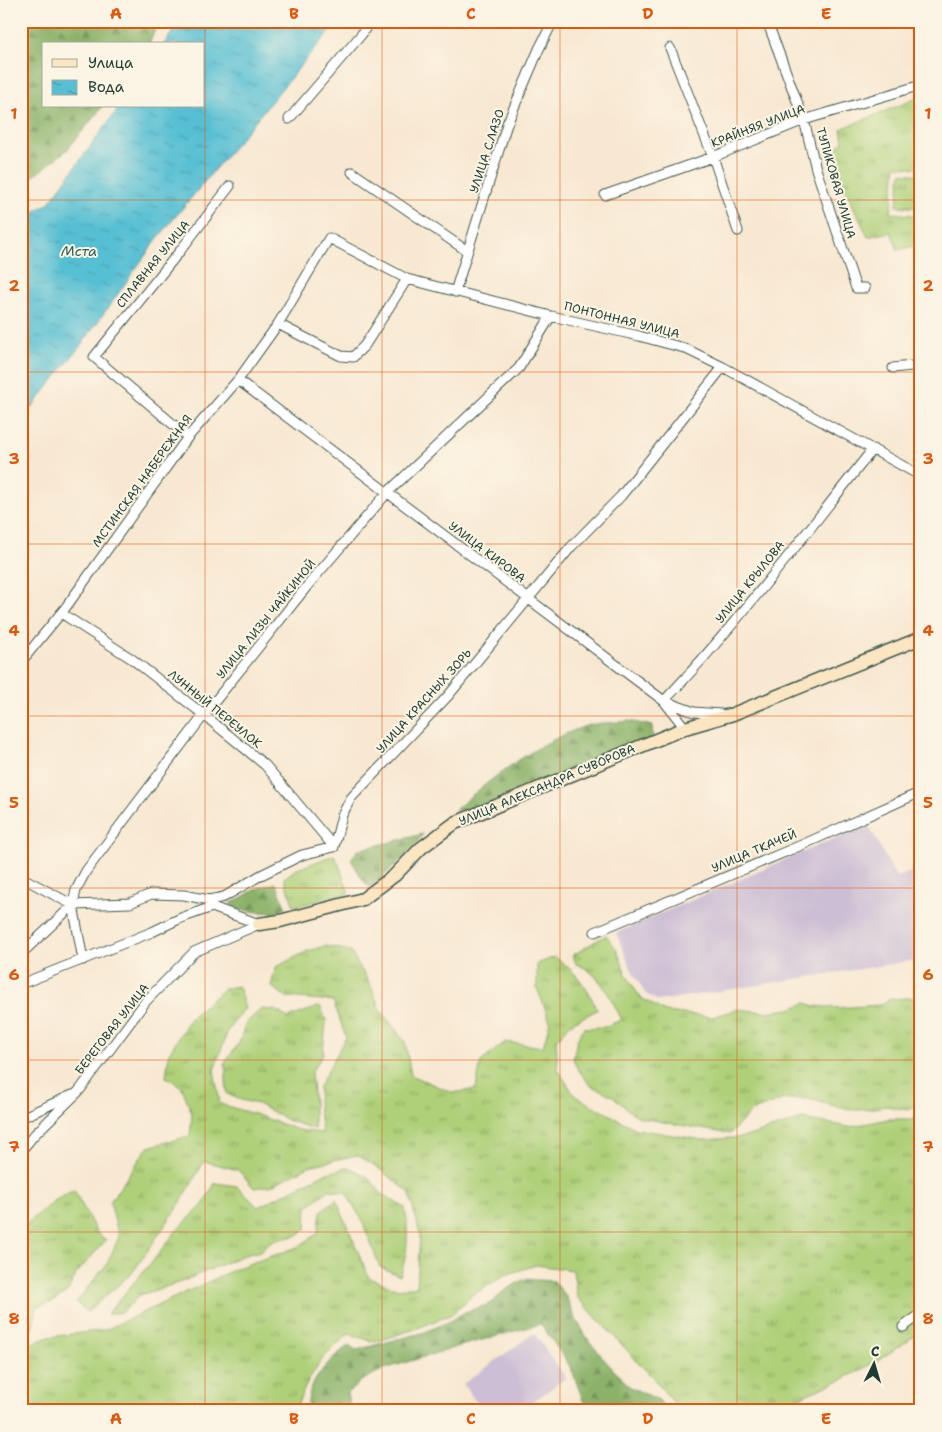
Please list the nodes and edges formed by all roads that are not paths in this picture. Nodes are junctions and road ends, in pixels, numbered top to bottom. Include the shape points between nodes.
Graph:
1 (370, 21) edge
2 (553, 21) edge
3 (767, 21) edge
4 (670, 48) dead end
5 (921, 86) edge
6 (289, 119) dead end
7 (804, 120) junction
8 (713, 157) junction
9 (352, 172) dead end
10 (230, 186) dead end
11 (605, 195) dead end
12 (738, 231) dead end
13 (329, 238) joint
14 (467, 251) junction
15 (407, 279) junction
16 (866, 288) dead end
17 (455, 292) junction
18 (550, 316) junction
19 (278, 324) junction
20 (921, 365) edge
21 (723, 367) junction
22 (893, 368) dead end
23 (238, 380) junction
24 (188, 437) junction
25 (874, 449) junction
26 (921, 476) edge
27 (388, 493) junction
28 (529, 600) junction
29 (61, 613) junction
30 (921, 638) edge
31 (21, 662) edge
32 (664, 701) junction
33 (733, 714) junction
34 (204, 715) junction
35 (684, 728) junction
36 (921, 792) edge
37 (334, 847) junction
38 (21, 877) edge
39 (73, 904) junction
40 (259, 924) junction
41 (595, 932) dead end
42 (21, 954) edge
43 (83, 960) junction
44 (21, 984) edge
45 (79, 1091) junction
46 (21, 1118) edge
47 (21, 1151) edge
48 (921, 1314) edge
49 (903, 1327) dead end

1 - 6 street
2 - 14 street, УЛИЦА С.ЛАЗО via 507,124
3 - 7 street, ТУПИКОВАЯ УЛИЦА
4 - 8 street
5 - 7 street, КРАЙНЯЯ УЛИЦА
7 - 8 street, КРАЙНЯЯ УЛИЦА
7 - 16 street, ТУПИКОВАЯ УЛИЦА via 819,177 856,288
8 - 11 street, КРАЙНЯЯ УЛИЦА
8 - 12 street
9 - 14 street
10 - 24 street, СПЛАВНАЯ УЛИЦА via 94,357
13 - 15 street, ПОНТОННАЯ УЛИЦА
13 - 19 street, МСТИНСКАЯ НАБЕРЕЖНАЯ
14 - 17 street, УЛИЦА С.ЛАЗО
15 - 17 street, ПОНТОННАЯ УЛИЦА
15 - 19 street via 353,358 340,356
17 - 18 street, ПОНТОННАЯ УЛИЦА
18 - 21 street, ПОНТОННАЯ УЛИЦА via 684,348
18 - 27 street, УЛИЦА ЛИЗЫ ЧАЙКИНОЙ via 519,368
19 - 23 street, МСТИНСКАЯ НАБЕРЕЖНАЯ
20 - 22 street
21 - 25 street, ПОНТОННАЯ УЛИЦА
21 - 28 street, УЛИЦА КРАСНЫХ ЗОРЬ via 621,496 570,547
23 - 24 street, МСТИНСКАЯ НАБЕРЕЖНАЯ
23 - 27 street, УЛИЦА КИРОВА
24 - 29 street, МСТИНСКАЯ НАБЕРЕЖНАЯ
25 - 26 street, ПОНТОННАЯ УЛИЦА
25 - 32 street, УЛИЦА КРЫЛОВА via 759,591
27 - 28 street, УЛИЦА КИРОВА
27 - 34 street, УЛИЦА ЛИЗЫ ЧАЙКИНОЙ via 308,585
28 - 32 street, УЛИЦА КИРОВА
28 - 37 street, УЛИЦА КРАСНЫХ ЗОРЬ via 448,696 351,798 342,815
29 - 31 street, МСТИНСКАЯ НАБЕРЕЖНАЯ
29 - 34 street, ЛУННЫЙ ПЕРЕУЛОК via 132,659
30 - 33 street, УЛИЦА АЛЕКСАНДРА СУВОРОВА
32 - 33 street, УЛИЦА КИРОВА via 694,712
32 - 35 street
33 - 35 street, УЛИЦА АЛЕКСАНДРА СУВОРОВА
34 - 37 street, ЛУННЫЙ ПЕРЕУЛОК via 265,765
34 - 39 street, УЛИЦА ЛИЗЫ ЧАЙКИНОЙ via 86,871
35 - 40 street, УЛИЦА АЛЕКСАНДРА СУВОРОВА via 456,823 421,848 395,876 363,899
36 - 41 street, УЛИЦА ТКАЧЕЙ
37 - 39 street via 302,855 224,897 209,900 151,894 130,903
38 - 39 street
39 - 42 street, УЛИЦА ЛИЗЫ ЧАЙКИНОЙ
39 - 43 street
40 - 43 street, УЛИЦА АЛЕКСАНДРА СУВОРОВА via 212,908
40 - 45 street, БЕРЕГОВАЯ УЛИЦА via 194,952 146,1001
43 - 44 street, УЛИЦА АЛЕКСАНДРА СУВОРОВА
45 - 46 street
45 - 47 street, БЕРЕГОВАЯ УЛИЦА
48 - 49 street

